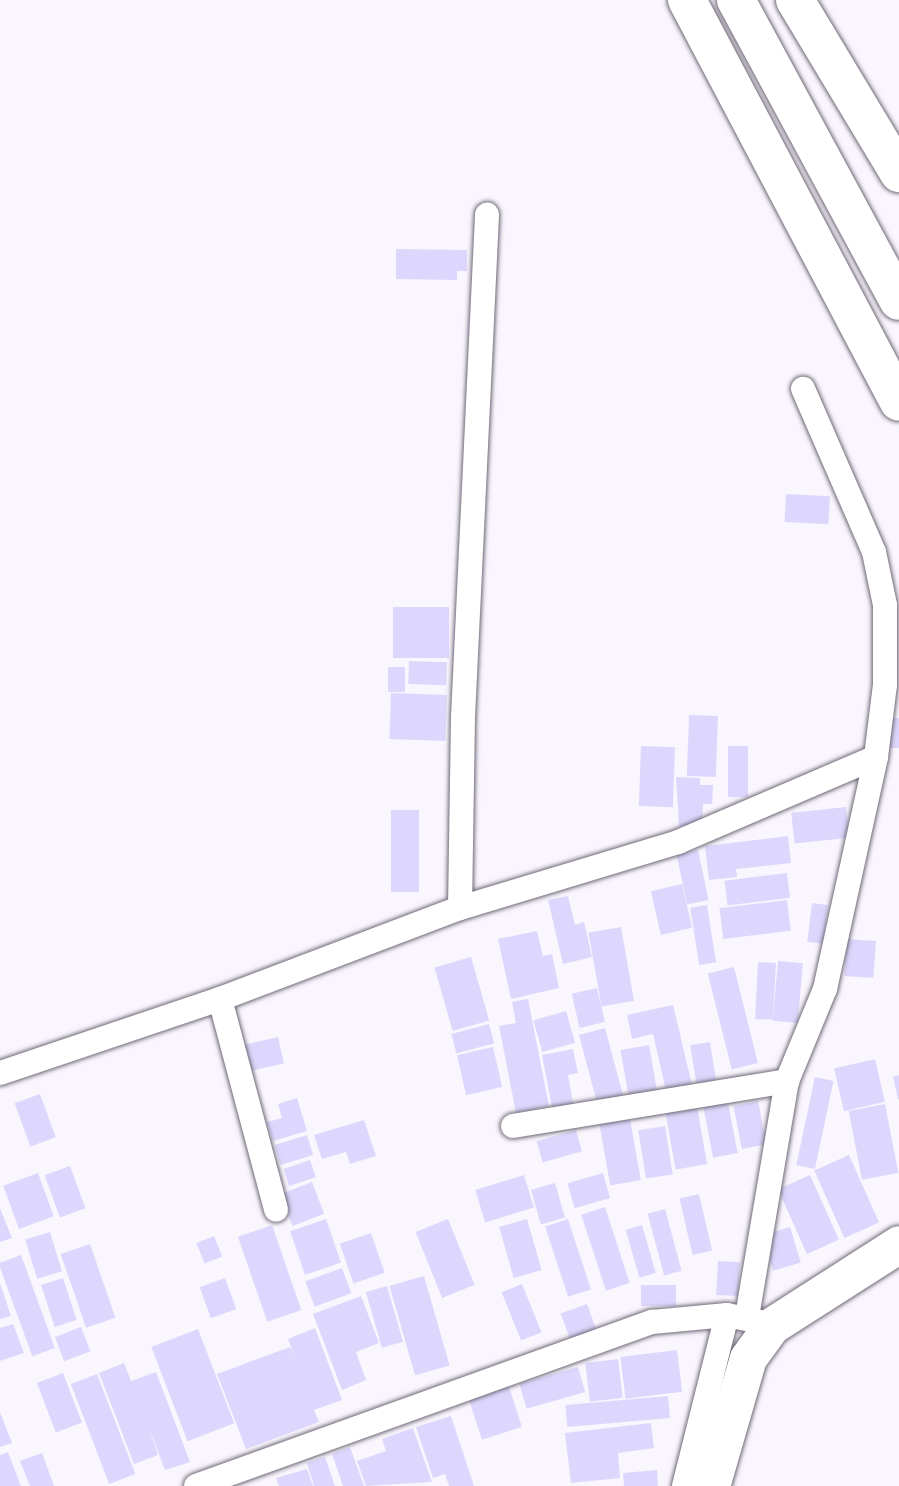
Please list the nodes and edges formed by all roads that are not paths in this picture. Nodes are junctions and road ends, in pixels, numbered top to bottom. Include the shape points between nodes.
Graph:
1 (687, 0) edge
2 (736, 0) edge
3 (795, 0) edge
4 (899, 173) edge
5 (487, 215) dead end
6 (899, 302) edge
7 (803, 389) dead end
8 (899, 402) edge
9 (876, 757) junction
10 (460, 908) junction
11 (220, 999) junction
12 (0, 1073) edge
13 (787, 1081) junction
14 (513, 1126) dead end
15 (276, 1210) dead end
16 (899, 1244) edge
17 (749, 1320) junction
18 (196, 1486) edge
19 (684, 1486) edge
20 (711, 1486) edge

1 - 8 highway
2 - 6 highway
3 - 4 highway
5 - 10 street via 464,703
7 - 9 street via 874,552 885,605 885,685
9 - 10 street via 678,842
9 - 13 street via 825,989
10 - 11 street
11 - 12 street
11 - 15 street
13 - 14 street
13 - 17 street
16 - 17 main road
17 - 18 street via 652,1322
17 - 19 street
17 - 20 main road via 748,1358

